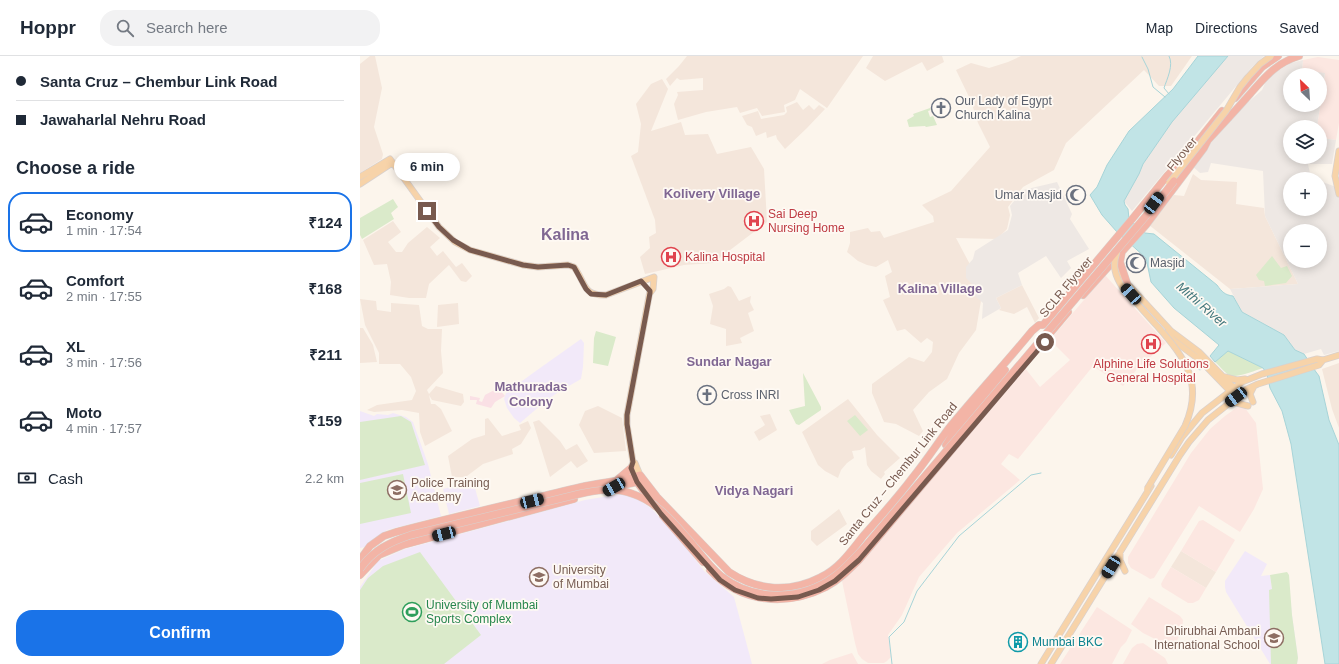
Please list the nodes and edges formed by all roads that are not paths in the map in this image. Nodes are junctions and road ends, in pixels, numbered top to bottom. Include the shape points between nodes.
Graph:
1 (1268, 56) edge
2 (1271, 56) edge
3 (1278, 56) edge
4 (1288, 56) edge
5 (1299, 56) edge
6 (1245, 91) junction
7 (1223, 110) junction
8 (1230, 115) junction
9 (1208, 140) junction
10 (1339, 151) edge
11 (1187, 155) junction
12 (391, 161) junction
13 (360, 177) edge
14 (1172, 179) junction
15 (360, 184) edge
16 (1339, 194) edge
17 (1147, 201) junction
18 (1157, 209) junction
19 (1124, 248) junction
20 (1101, 256) junction
21 (1110, 265) junction
22 (641, 281) junction
23 (1127, 283) junction
24 (650, 292) junction
25 (1141, 302) junction
26 (1042, 325) junction
27 (1339, 355) edge
28 (1320, 361) junction
29 (1250, 378) junction
30 (1222, 379) junction
31 (1254, 386) junction
32 (1232, 390) junction
33 (1239, 395) junction
34 (1218, 401) junction
35 (1228, 403) junction
36 (947, 448) junction
37 (632, 465) junction
38 (639, 479) junction
39 (601, 483) junction
40 (615, 484) junction
41 (604, 493) junction
42 (650, 498) junction
43 (1140, 504) junction
44 (482, 510) junction
45 (661, 514) junction
46 (486, 522) junction
47 (1120, 552) junction
48 (362, 557) edge
49 (853, 567) junction
50 (360, 569) edge
51 (1125, 571) dead end
52 (360, 575) edge
53 (805, 583) junction
54 (808, 594) junction
55 (1041, 664) edge
56 (1051, 664) edge

1 - 7 highway, Santa Cruz – Chembur Link Road via 1246,76
2 - 43 main road, bridge via 1244,82 1226,111 1123,240 1115,256 1114,267 1123,288 1180,353 1187,366 1193,396 1190,416
3 - 6 highway via 1262,67
4 - 6 highway via 1266,71
5 - 8 highway, Santa Cruz – Chembur Link Road via 1268,73
6 - 7 highway
6 - 8 highway
7 - 11 highway, Santa Cruz – Chembur Link Road
8 - 9 highway, Santa Cruz – Chembur Link Road
9 - 14 highway, Flyover
9 - 18 highway, Santa Cruz – Chembur Link Road
10 - 16 main road via 1335,176
11 - 14 highway, Flyover
11 - 17 highway, Santa Cruz – Chembur Link Road
12 - 13 main road
12 - 15 main road
12 - 22 main road via 439,227 455,242 470,250 523,265 574,267 591,294 606,295
14 - 36 highway, bridge via 1156,204
17 - 18 highway
17 - 20 highway, Santa Cruz – Chembur Link Road
18 - 19 highway, Santa Cruz – Chembur Link Road
19 - 21 highway, Santa Cruz – Chembur Link Road
19 - 23 highway via 1120,262
20 - 21 main road
20 - 26 highway, Santa Cruz – Chembur Link Road
21 - 23 main road
21 - 25 main road via 1115,276
21 - 49 highway, Santa Cruz – Chembur Link Road
22 - 24 main road
22 - 24 main road via 652,278
23 - 25 main road
24 - 37 main road via 627,415
25 - 30 main road via 1173,340 1201,358
26 - 36 highway via 956,429
26 - 53 highway, Santa Cruz – Chembur Link Road via 1032,331 949,428 914,477 840,564 823,577
27 - 28 main road
28 - 29 main road
28 - 31 main road
29 - 30 main road
29 - 32 main road
30 - 32 main road
30 - 34 main road via 1224,392
31 - 33 main road
31 - 35 main road via 1250,394 1250,404
32 - 33 main road
32 - 34 main road
33 - 35 main road
34 - 43 main road via 1202,414 1182,437
35 - 47 main road via 1208,420 1189,442
36 - 48 highway via 832,574 802,588 773,592 744,585 723,573 659,503 634,490 608,485 593,486 410,531 376,546
36 - 49 highway, bridge via 948,453 938,466 852,564
36 - 50 highway, bridge via 864,549 834,577 820,586 797,593 773,596 743,589 732,583 721,576 656,507 633,494 608,489 594,490 392,541 378,549
37 - 38 main road
37 - 40 highway
38 - 40 highway
38 - 42 highway, Santa Cruz – Chembur Link Road
38 - 53 highway, Santa Cruz – Chembur Link Road via 729,572 740,579 767,588 783,588
39 - 40 highway
39 - 41 highway
39 - 44 highway
40 - 41 highway
40 - 42 highway via 635,487
41 - 45 highway via 625,494 640,499
41 - 46 highway via 586,495
42 - 45 highway, Santa Cruz – Chembur Link Road
43 - 55 main road
44 - 46 highway
44 - 48 highway via 384,536 370,546
45 - 54 highway, Santa Cruz – Chembur Link Road via 720,580 735,590 758,598 771,599
46 - 52 highway via 403,545 380,555
47 - 51 main road via 1120,560
47 - 56 main road
49 - 54 highway, Santa Cruz – Chembur Link Road via 826,587
53 - 54 highway

